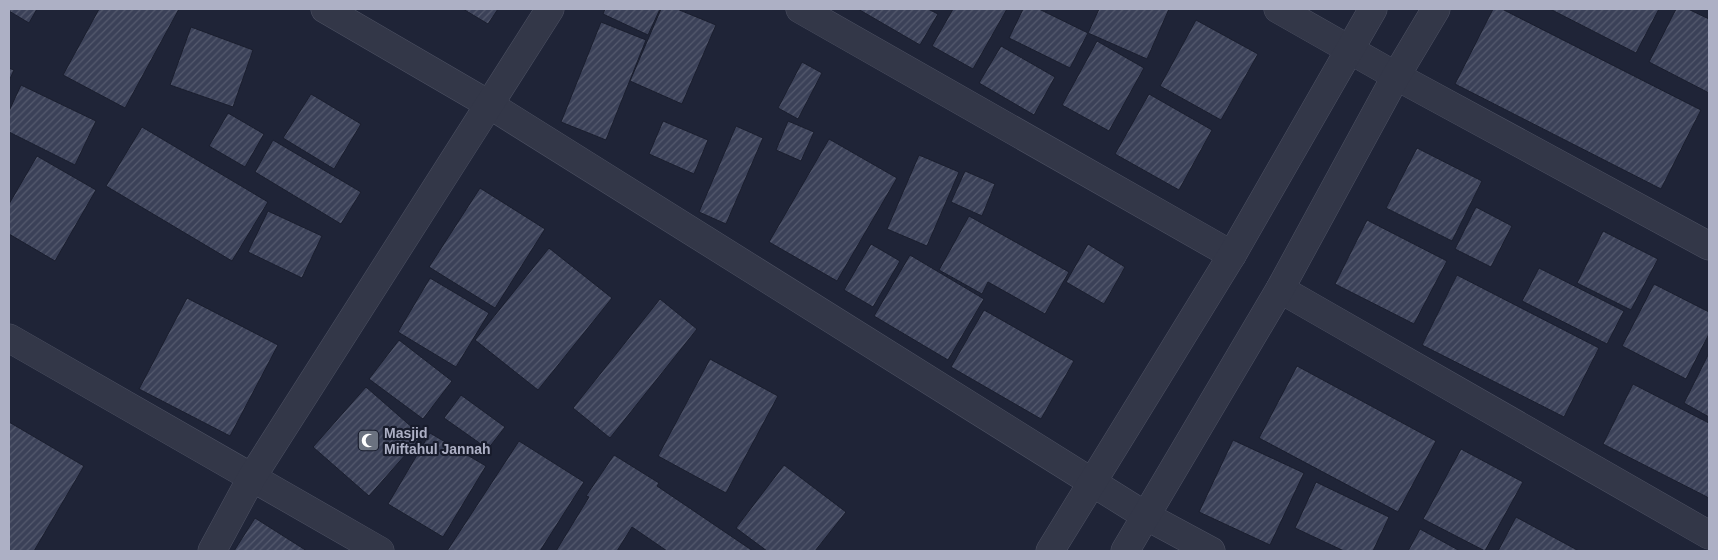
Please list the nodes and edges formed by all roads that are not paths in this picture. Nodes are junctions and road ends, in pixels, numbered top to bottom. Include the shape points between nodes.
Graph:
1 (325, 9) edge
2 (550, 9) edge
3 (800, 9) edge
4 (1278, 9) edge
5 (1372, 9) edge
6 (1436, 9) edge
7 (1349, 50) junction
8 (1396, 76) junction
9 (490, 105) junction
10 (1709, 246) edge
11 (1232, 255) junction
12 (1280, 289) junction
13 (9, 338) edge
14 (252, 477) junction
15 (1093, 483) junction
16 (1146, 516) junction
17 (1709, 535) edge
18 (212, 551) edge
19 (380, 551) edge
20 (1050, 551) edge
21 (1125, 551) edge
22 (1211, 551) edge

1 - 9 street
2 - 9 street
3 - 11 street
4 - 7 street
5 - 7 street
6 - 8 street
7 - 8 street
7 - 11 street
8 - 10 street
8 - 12 street
9 - 14 street
9 - 15 street
11 - 15 street
12 - 16 street
12 - 17 street
13 - 14 street
14 - 18 street
14 - 19 street
15 - 16 street
15 - 20 street
16 - 21 street
16 - 22 street

